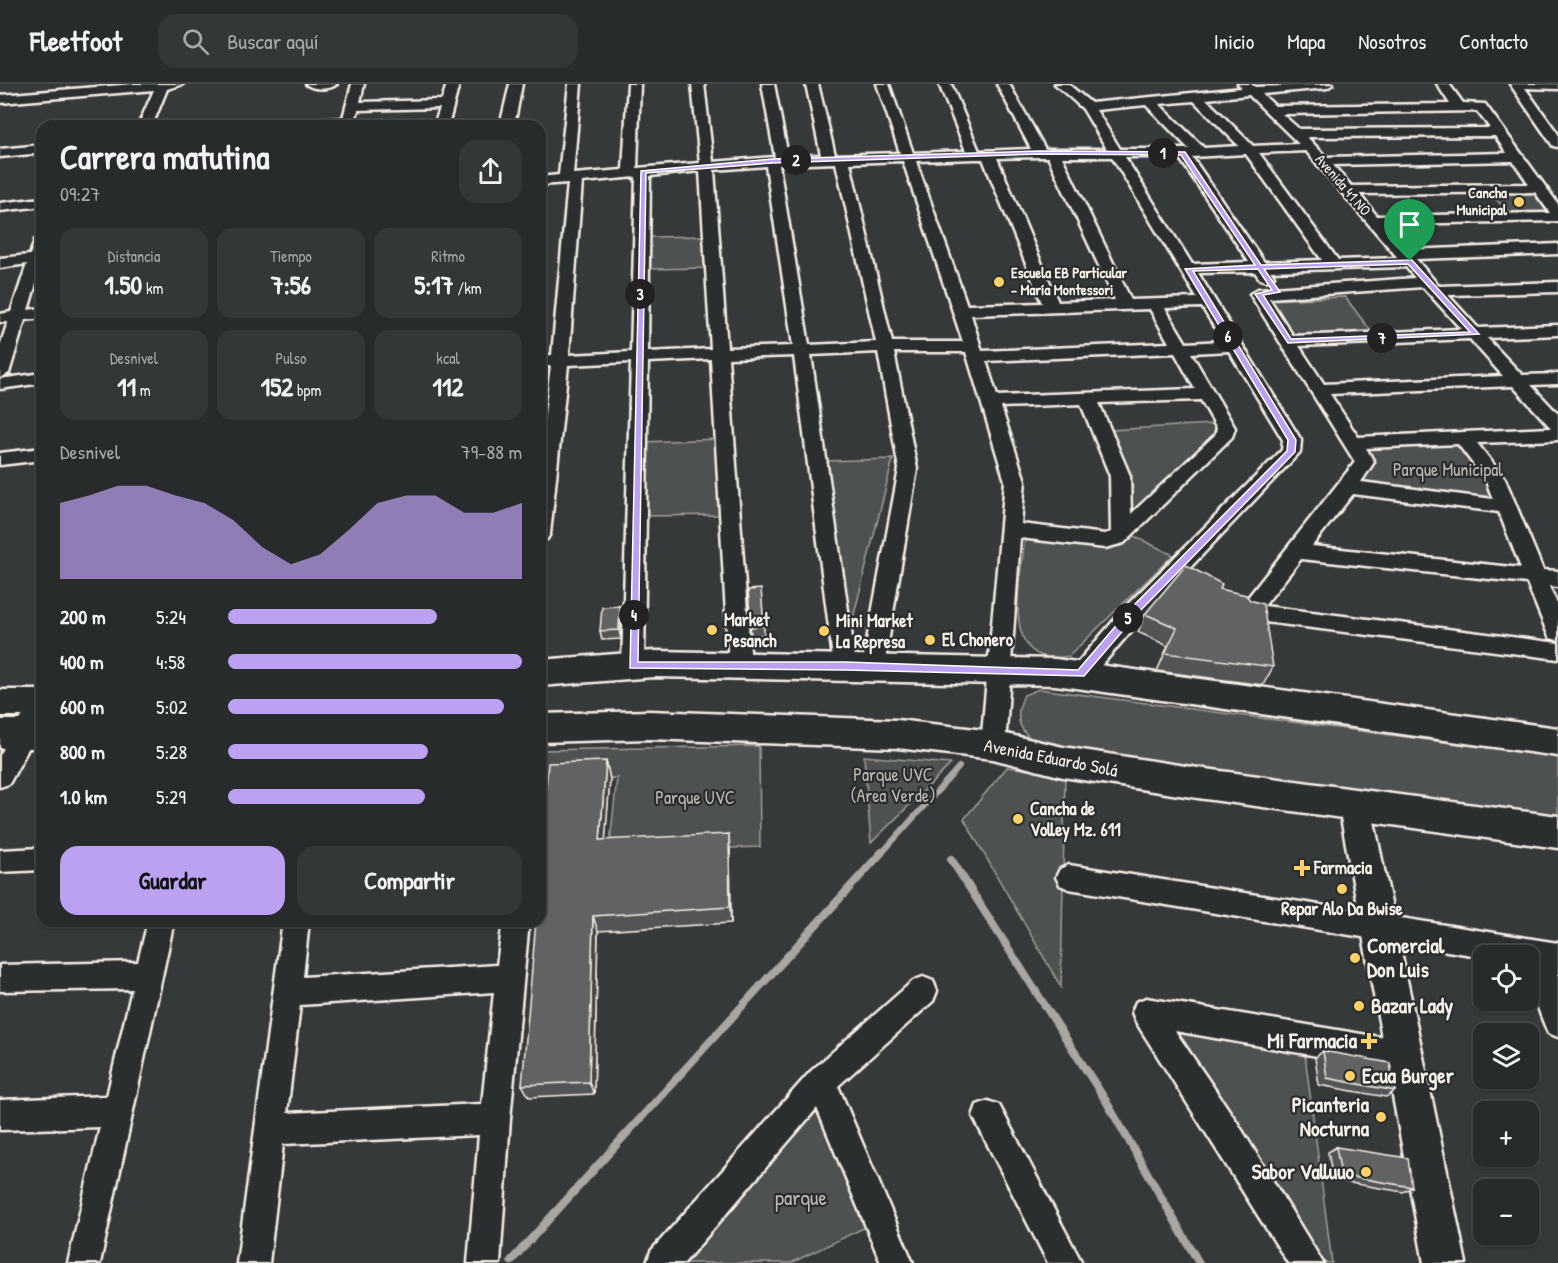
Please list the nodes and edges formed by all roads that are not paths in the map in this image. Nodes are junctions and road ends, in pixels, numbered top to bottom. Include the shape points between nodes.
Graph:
1 (177, 84) edge
2 (312, 84) edge
3 (332, 84) edge
4 (358, 84) edge
5 (453, 84) edge
6 (516, 84) edge
7 (575, 84) edge
8 (634, 84) edge
9 (698, 84) edge
10 (768, 84) edge
11 (812, 84) edge
12 (883, 84) edge
13 (945, 84) edge
14 (1003, 84) edge
15 (1061, 84) edge
16 (1207, 84) edge
17 (1328, 84) edge
18 (1443, 84) edge
19 (1516, 84) edge
20 (162, 85) edge
21 (1558, 85) edge
22 (1290, 86) edge
23 (1249, 88) edge
24 (66, 89) edge
25 (1218, 95) junction
26 (1197, 97) junction
27 (0, 99) edge
28 (1150, 102) junction
29 (447, 104) junction
30 (352, 106) junction
31 (1458, 106) junction
32 (1088, 107) junction
33 (1272, 110) junction
34 (147, 120) edge
35 (349, 120) edge
36 (443, 120) edge
37 (508, 120) edge
38 (1500, 132) junction
39 (1297, 133) junction
40 (1558, 143) edge
41 (1310, 147) junction
42 (1249, 149) junction
43 (36, 150) edge
44 (1200, 152) junction
45 (0, 153) edge
46 (1046, 153) junction
47 (1183, 153) junction
48 (981, 154) junction
49 (1117, 154) junction
50 (906, 157) junction
51 (1517, 157) junction
52 (835, 159) junction
53 (1322, 160) junction
54 (777, 161) junction
55 (707, 167) junction
56 (637, 173) junction
57 (571, 178) junction
58 (546, 180) edge
59 (1539, 188) junction
60 (1348, 190) junction
61 (36, 203) edge
62 (0, 207) edge
63 (1558, 215) edge
64 (1374, 220) junction
65 (1558, 249) edge
66 (1407, 258) junction
67 (36, 259) edge
68 (0, 263) edge
69 (1333, 264) junction
70 (36, 265) edge
71 (1260, 267) junction
72 (1189, 269) junction
73 (1432, 287) junction
74 (1558, 287) edge
75 (1276, 292) junction
76 (1208, 302) junction
77 (1125, 304) junction
78 (1155, 304) junction
79 (1052, 307) junction
80 (961, 310) junction
81 (36, 314) edge
82 (17, 317) junction
83 (0, 319) edge
84 (1558, 330) edge
85 (1476, 334) junction
86 (1288, 341) junction
87 (1234, 346) junction
88 (885, 347) junction
89 (1179, 348) junction
90 (802, 351) junction
91 (974, 351) junction
92 (718, 356) junction
93 (639, 357) junction
94 (560, 360) junction
95 (546, 361) edge
96 (0, 373) edge
97 (36, 379) edge
98 (1558, 379) edge
99 (1516, 381) junction
100 (0, 384) edge
101 (1320, 389) junction
102 (1207, 394) junction
103 (1088, 399) junction
104 (990, 402) junction
105 (1558, 425) edge
106 (1558, 434) edge
107 (1464, 440) junction
108 (1355, 443) junction
109 (36, 455) edge
110 (0, 459) edge
111 (546, 482) edge
112 (1348, 487) junction
113 (1508, 507) junction
114 (1011, 530) junction
115 (1121, 533) junction
116 (1295, 551) junction
117 (1535, 577) junction
118 (1558, 579) edge
119 (1558, 632) edge
120 (1558, 651) edge
121 (740, 665) junction
122 (633, 666) junction
123 (859, 667) junction
124 (1001, 672) junction
125 (546, 673) edge
126 (1081, 674) junction
127 (36, 702) edge
128 (0, 703) edge
129 (36, 712) edge
130 (546, 728) edge
131 (22, 734) edge
132 (1558, 742) edge
133 (993, 746) junction
134 (0, 777) edge
135 (1355, 807) junction
136 (1558, 832) edge
137 (36, 860) edge
138 (0, 861) edge
139 (1069, 877) dead end
140 (160, 927) edge
141 (295, 927) edge
142 (515, 927) edge
143 (1378, 929) junction
144 (1548, 955) edge
145 (150, 975) junction
146 (0, 978) edge
147 (511, 978) junction
148 (922, 991) dead end
149 (287, 992) junction
150 (1558, 1023) edge
151 (1403, 1056) junction
152 (821, 1081) junction
153 (118, 1111) junction
154 (0, 1115) edge
155 (988, 1116) dead end
156 (495, 1119) junction
157 (270, 1129) junction
158 (84, 1263) edge
159 (254, 1263) edge
160 (484, 1263) edge
161 (663, 1263) edge
162 (897, 1263) edge
163 (1066, 1263) edge
164 (1307, 1263) edge
165 (1445, 1263) edge

1 - 20 street
2 - 3 street
4 - 30 street
5 - 29 street
6 - 37 street
7 - 57 street
8 - 56 street
9 - 55 street
10 - 54 street
11 - 52 street
12 - 50 street
13 - 48 street
14 - 46 street
15 - 32 street
16 - 25 street
17 - 22 street
18 - 31 street
19 - 21 street
19 - 40 street
20 - 24 street
20 - 34 street
22 - 23 street
23 - 25 street
23 - 33 street, Avenida 41 NO
24 - 27 street
25 - 26 street
26 - 28 street
26 - 42 street
28 - 32 street
28 - 44 street
29 - 30 street
29 - 36 street
30 - 35 street
31 - 33 street
31 - 38 street via 1481,107
32 - 49 street
33 - 39 street, Avenida 41 NO
38 - 39 street
38 - 51 street
39 - 41 street, Avenida 41 NO
41 - 42 street
41 - 53 street, Avenida 41 NO
42 - 44 street
42 - 69 street
43 - 45 street
44 - 47 street
46 - 48 street
46 - 49 street
46 - 77 street
47 - 49 street
47 - 71 street
48 - 50 street
48 - 79 street
49 - 72 street
50 - 52 street
50 - 80 street
51 - 53 street
51 - 59 street
52 - 54 street
52 - 88 street
53 - 60 street, Avenida 41 NO
54 - 55 street
54 - 90 street
55 - 56 street
55 - 92 street
56 - 57 street
56 - 93 street
57 - 58 street
57 - 94 street
59 - 60 street
59 - 63 street
60 - 64 street, Avenida 41 NO
61 - 62 street
63 - 64 street
64 - 66 street, Avenida 41 NO
65 - 66 street
66 - 69 street
66 - 73 street, Avenida 41 NO
67 - 68 street
69 - 71 street
70 - 82 street
71 - 72 street
71 - 75 street
72 - 76 street
73 - 74 street
73 - 75 street
73 - 85 street, Avenida 41 NO
75 - 86 street via 1258,294
76 - 78 street
76 - 87 street
77 - 78 street
77 - 79 street
78 - 89 street
79 - 80 street
80 - 91 street
81 - 82 street
82 - 83 street
82 - 96 street
84 - 85 street
85 - 86 street
85 - 99 street, Avenida 41 NO
86 - 101 street
87 - 89 street
87 - 126 street via 1292,440 1291,452 1136,610
88 - 90 street
88 - 91 street
88 - 123 street via 908,470
89 - 91 street
89 - 102 street
90 - 92 street
90 - 123 street
91 - 104 street
92 - 93 street
92 - 121 street
93 - 94 street
93 - 122 street
94 - 95 street
94 - 111 street
97 - 100 street
98 - 99 street
99 - 101 street
99 - 105 street, Avenida 41 NO
101 - 108 street
102 - 103 street
102 - 115 street via 1226,428 1224,437
103 - 104 street
103 - 115 street via 1120,476
104 - 114 street via 1015,481
106 - 107 street
107 - 108 street
107 - 113 street via 1496,478
108 - 112 street via 1365,462
109 - 110 street
112 - 113 street
112 - 116 street
113 - 117 street
114 - 115 street via 1105,541
114 - 124 street
116 - 117 street
116 - 120 street via 1249,606 1250,611
117 - 118 street
117 - 119 street
121 - 122 main road
121 - 123 main road
122 - 125 main road
123 - 124 main road
124 - 126 main road
124 - 133 street
126 - 132 main road
127 - 128 main road
129 - 131 street
130 - 133 main road, Avenida Eduardo Solá via 649,725 897,734
131 - 134 street
133 - 135 main road, Avenida Eduardo Solá via 1063,762
135 - 136 main road, Avenida Eduardo Solá
135 - 143 street
137 - 138 street
139 - 143 street
140 - 145 street
141 - 149 street
142 - 147 street
143 - 144 street
143 - 151 street
144 - 150 street
145 - 146 street
145 - 153 street
147 - 149 street
147 - 156 street
148 - 152 street
149 - 157 street
151 - 164 street via 1146,1012
151 - 165 street
152 - 161 street
152 - 162 street
153 - 154 street
153 - 158 street
155 - 163 street
156 - 157 street
156 - 160 street
157 - 159 street

